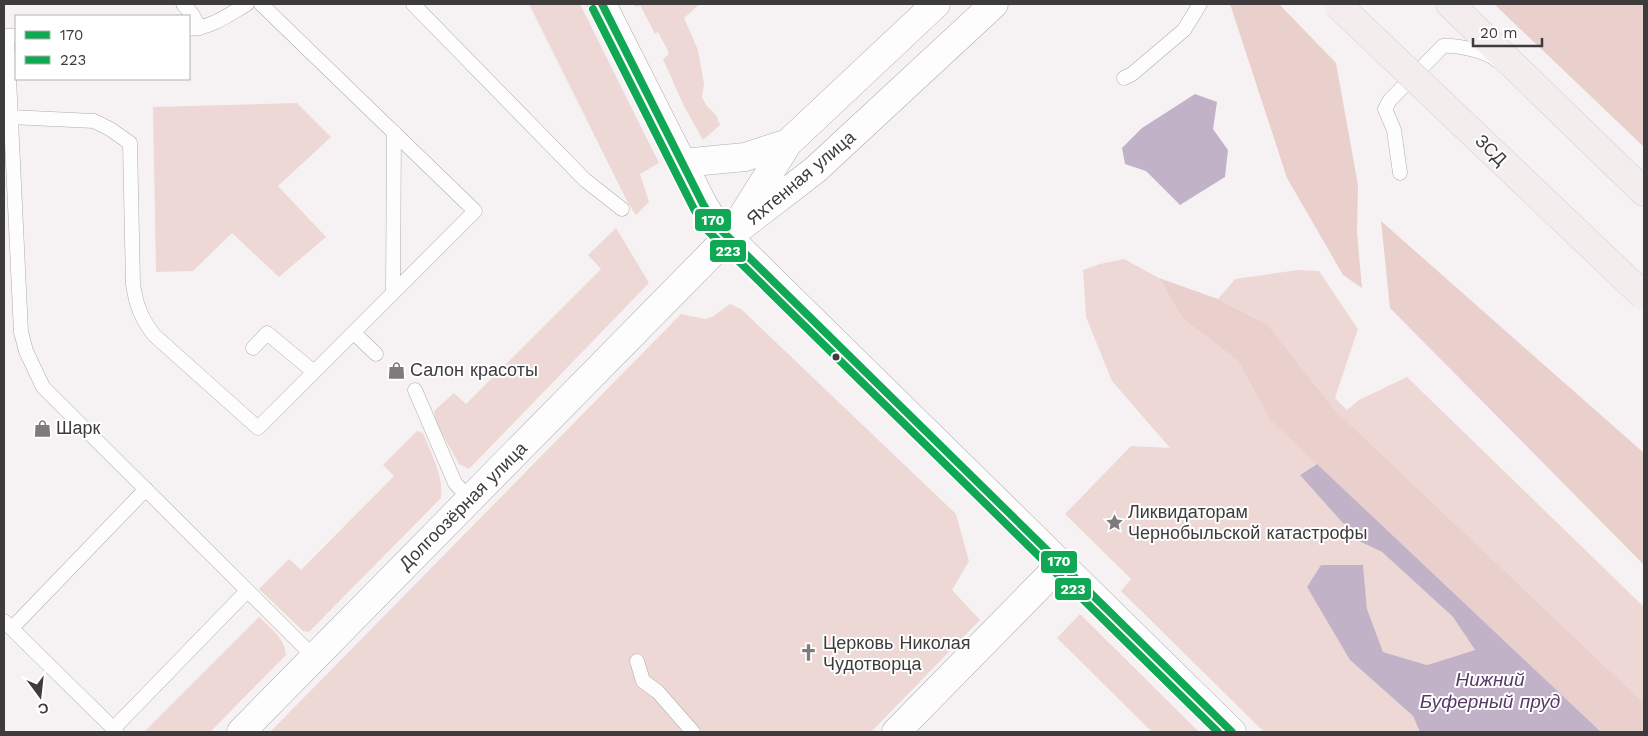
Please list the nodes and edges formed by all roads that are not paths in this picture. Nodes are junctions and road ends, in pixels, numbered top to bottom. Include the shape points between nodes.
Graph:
1 (183, 4) edge
2 (247, 4) edge
3 (261, 4) edge
4 (413, 4) edge
5 (602, 4) edge
6 (936, 4) edge
7 (994, 4) edge
8 (1200, 4) edge
9 (1337, 4) edge
10 (1450, 4) edge
11 (194, 29) edge
12 (15, 36) edge
13 (6, 71) edge
14 (1124, 78) dead end
15 (10, 117) junction
16 (394, 132) junction
17 (788, 143) junction
18 (682, 163) junction
19 (1400, 173) dead end
20 (1644, 192) edge
21 (1644, 202) edge
22 (622, 209) dead end
23 (728, 238) junction
24 (393, 293) junction
25 (1644, 296) edge
26 (354, 333) junction
27 (254, 348) dead end
28 (376, 354) dead end
29 (314, 372) junction
30 (415, 390) dead end
31 (146, 489) junction
32 (470, 499) junction
33 (1060, 565) junction
34 (247, 591) junction
35 (8, 624) edge
36 (314, 657) junction
37 (636, 661) dead end
38 (115, 731) edge
39 (241, 732) edge
40 (693, 732) edge
41 (896, 732) edge
42 (1232, 732) edge

1 - 11 lane via 192,14
2 - 11 lane via 213,24
3 - 16 lane
4 - 22 lane via 585,180
5 - 18 main road
6 - 17 main road, Яхтенная улица
7 - 23 main road, Яхтенная улица via 815,170
8 - 14 lane via 1184,30
9 - 25 highway, ЗСД, bridge
10 - 20 highway
12 - 13 lane via 7,36
13 - 15 lane
15 - 29 lane via 94,121 130,143 133,284 144,322 154,335 258,428
15 - 31 lane via 21,332 26,351 43,387
16 - 24 lane
16 - 24 lane via 475,211
17 - 18 main road via 745,157
17 - 23 main road, Яхтенная улица
18 - 23 main road via 703,204
19 - 21 lane via 1394,130 1385,109 1443,46 1451,45 1492,57
23 - 32 main road, Долгоозёрная улица
23 - 33 main road
24 - 26 lane
26 - 28 lane
26 - 29 lane
27 - 29 lane via 267,333
30 - 32 lane via 455,483
31 - 34 lane
31 - 35 lane
32 - 36 main road, Долгоозёрная улица
33 - 41 main road
33 - 42 main road
34 - 36 lane
34 - 38 lane
35 - 38 lane
36 - 39 main road, Долгоозёрная улица
37 - 40 lane via 643,681 658,692

